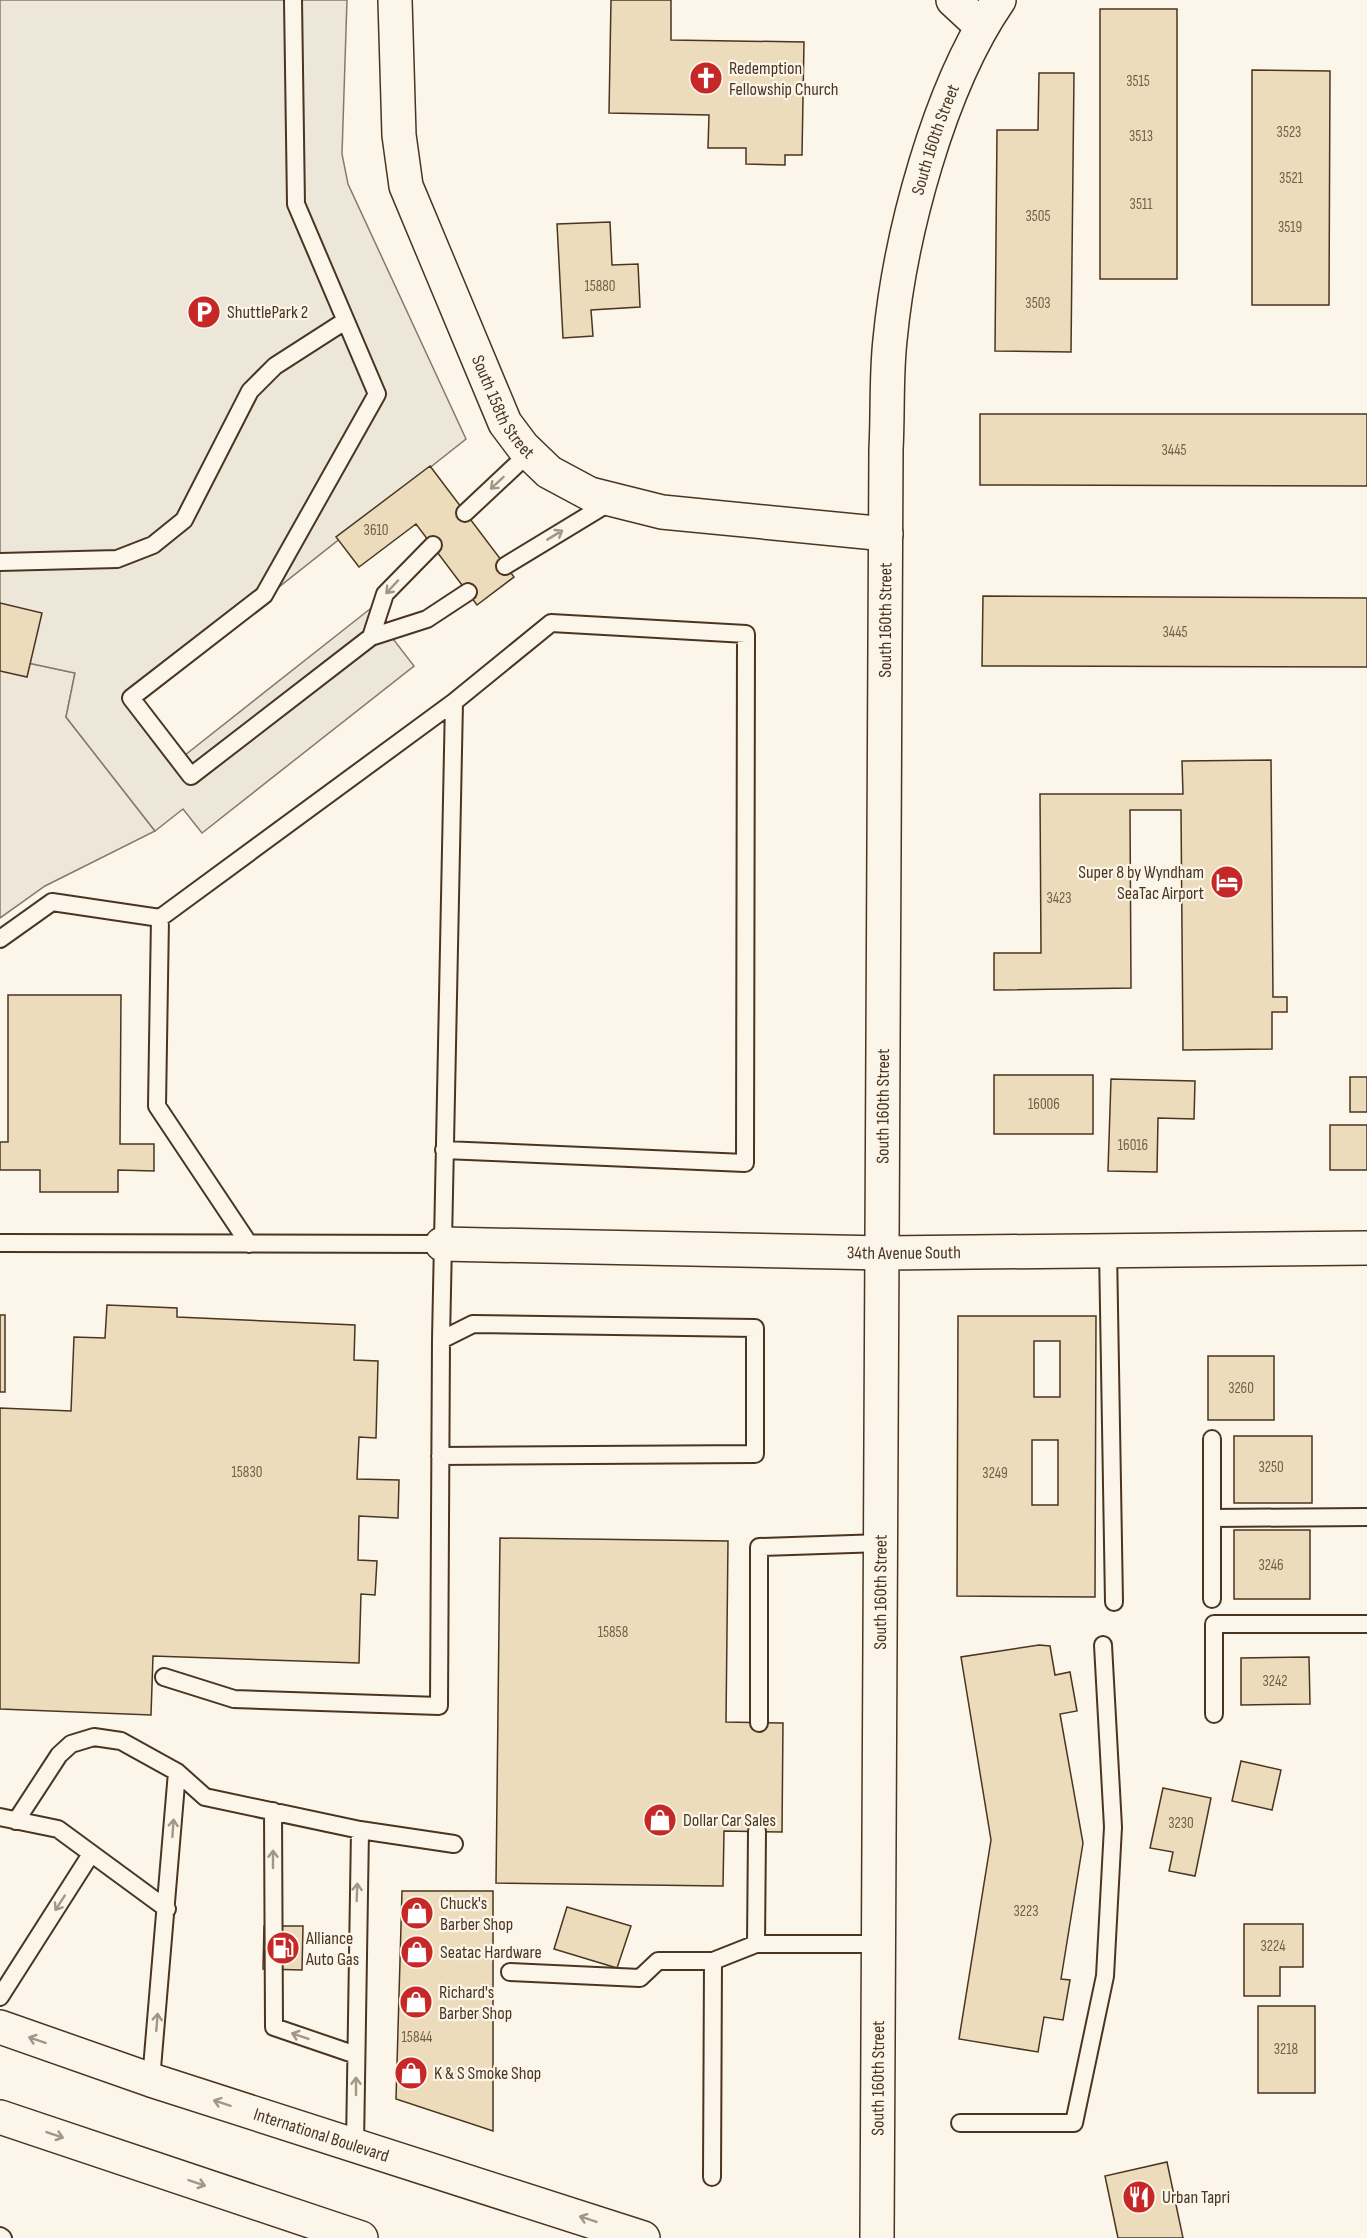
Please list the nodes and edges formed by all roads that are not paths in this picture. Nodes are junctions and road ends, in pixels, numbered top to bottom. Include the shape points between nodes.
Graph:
1 (293, 0) edge
2 (395, 0) edge
3 (952, 0) edge
4 (990, 13) edge
5 (345, 321) junction
6 (529, 453) junction
7 (613, 500) junction
8 (465, 513) dead end
9 (886, 534) junction
10 (433, 545) dead end
11 (0, 562) edge
12 (505, 566) dead end
13 (468, 592) dead end
14 (371, 638) junction
15 (454, 702) junction
16 (160, 918) junction
17 (0, 939) edge
18 (444, 1150) junction
19 (0, 1243) edge
20 (249, 1244) junction
21 (442, 1244) junction
22 (1367, 1248) edge
23 (1108, 1249) junction
24 (884, 1253) junction
25 (441, 1340) junction
26 (1212, 1439) dead end
27 (440, 1455) junction
28 (1367, 1517) edge
29 (1212, 1518) junction
30 (882, 1544) junction
31 (1212, 1599) dead end
32 (1114, 1602) dead end
33 (1367, 1624) edge
34 (1103, 1645) dead end
35 (164, 1677) dead end
36 (1214, 1714) dead end
37 (759, 1723) dead end
38 (177, 1772) junction
39 (273, 1811) junction
40 (8, 1819) edge
41 (360, 1830) junction
42 (757, 1832) dead end
43 (454, 1844) dead end
44 (92, 1854) junction
45 (167, 1909) junction
46 (756, 1944) junction
47 (878, 1944) junction
48 (713, 1961) junction
49 (510, 1972) dead end
50 (0, 1997) edge
51 (0, 2027) edge
52 (356, 2055) junction
53 (152, 2080) junction
54 (0, 2116) edge
55 (960, 2123) dead end
56 (355, 2145) junction
57 (712, 2177) dead end
58 (361, 2238) edge
59 (643, 2238) edge
60 (877, 2238) edge

1 - 5 lane via 296,204
2 - 6 main road, South 158th Street via 399,135 406,186 505,423
3 - 4 main road, South 160th Street
4 - 9 main road, South 160th Street via 943,114 908,231 890,340
5 - 11 lane via 275,366 250,391 184,519 153,545 117,559
5 - 14 lane via 377,394 264,595 131,698 191,776
6 - 7 main road, South 158th Street via 549,472 590,494
6 -> 8 lane
7 - 9 main road, South 158th Street via 662,512
12 -> 7 lane
9 - 24 main road, South 160th Street
10 -> 14 lane via 385,594
13 - 14 lane via 427,619
15 - 16 lane
15 - 18 lane
15 - 18 lane via 551,623 746,634 745,1163
16 - 17 lane via 52,902
16 - 20 lane via 157,1106
18 - 21 lane
19 - 20 lane
20 - 21 lane
21 - 24 main road, 34th Avenue South
21 - 25 lane
22 - 23 main road, 34th Avenue South
23 - 24 main road, 34th Avenue South
23 - 32 lane
24 - 30 main road, South 160th Street
25 - 27 lane
25 - 27 lane via 472,1324 755,1328 756,1454
26 - 29 lane
27 - 35 lane via 439,1706 234,1699
28 - 29 lane
29 - 31 lane
30 - 37 lane via 759,1547
30 - 47 main road, South 160th Street
33 - 36 lane via 1214,1624
34 - 55 lane via 1113,1827 1105,1976 1074,2123
38 - 39 lane via 205,1797
38 - 40 lane via 121,1742 94,1737 71,1744 59,1755
45 -> 38 lane
39 - 41 lane
52 -> 39 lane via 274,2027
40 - 44 lane via 58,1829
41 - 43 lane
52 -> 41 lane
42 - 46 lane
44 - 45 lane
44 -> 50 lane
53 -> 45 lane
46 - 47 lane
46 - 48 lane
47 - 60 main road, South 160th Street
48 - 49 lane via 658,1961 640,1978
48 - 57 lane
53 -> 51 main road, International Boulevard
56 -> 52 lane
56 -> 53 main road, International Boulevard
54 -> 58 main road
59 -> 56 main road, International Boulevard

